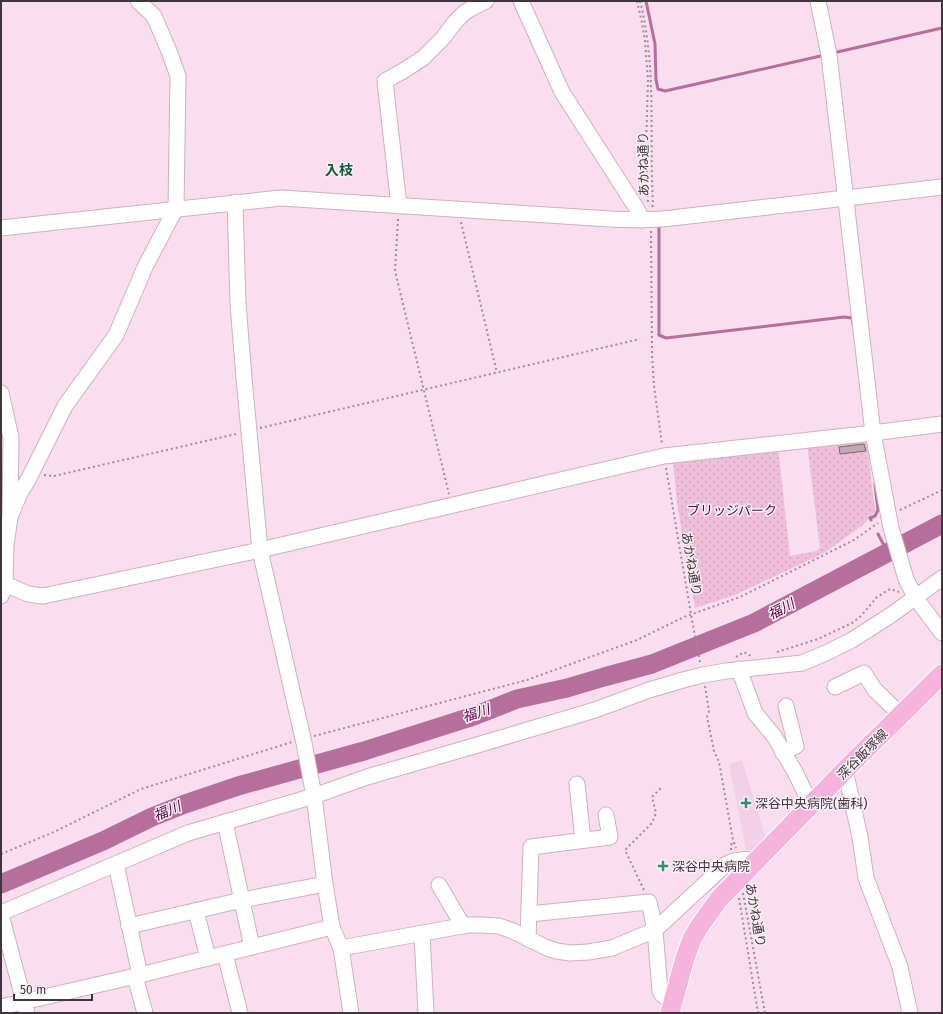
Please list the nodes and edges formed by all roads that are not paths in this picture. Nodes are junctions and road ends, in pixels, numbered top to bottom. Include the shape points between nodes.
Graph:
1 (138, 1) edge
2 (486, 1) edge
3 (522, 1) edge
4 (818, 1) edge
5 (942, 187) edge
6 (845, 198) junction
7 (235, 202) junction
8 (399, 206) junction
9 (176, 208) junction
10 (648, 220) junction
11 (1, 228) edge
12 (1, 393) edge
13 (4, 418) edge
14 (942, 424) edge
15 (873, 433) junction
16 (10, 517) junction
17 (260, 550) junction
18 (942, 578) edge
19 (3, 590) edge
20 (908, 590) junction
21 (942, 633) edge
22 (736, 664) junction
23 (942, 674) edge
24 (835, 687) dead end
25 (786, 706) dead end
26 (901, 715) junction
27 (783, 753) junction
28 (845, 770) junction
29 (577, 784) dead end
30 (314, 793) junction
31 (811, 805) junction
32 (606, 815) dead end
33 (225, 822) junction
34 (583, 840) junction
35 (116, 864) junction
36 (743, 870) junction
37 (325, 884) junction
38 (440, 885) dead end
39 (242, 900) junction
40 (196, 911) junction
41 (1, 914) edge
42 (529, 914) junction
43 (129, 926) junction
44 (463, 926) junction
45 (332, 927) junction
46 (655, 930) junction
47 (422, 934) junction
48 (528, 938) junction
49 (252, 947) junction
50 (341, 948) junction
51 (225, 954) junction
52 (208, 958) junction
53 (137, 976) junction
54 (672, 1006) edge
55 (1, 1007) edge
56 (26, 1007) edge
57 (145, 1013) edge
58 (240, 1013) edge
59 (351, 1013) edge
60 (426, 1013) edge
61 (910, 1013) edge

1 - 9 street via 154,16 178,76
2 - 8 street via 464,13 423,58 385,81
3 - 10 street via 562,92 637,209
4 - 6 street via 829,55
5 - 6 street
6 - 10 street
6 - 15 street
7 - 8 street via 282,198
7 - 9 street
7 - 17 street via 238,304
8 - 10 street
9 - 11 street
9 - 16 street via 116,335 65,406
12 - 13 street
13 - 16 street via 11,438
14 - 15 street
15 - 17 street via 664,456
15 - 20 street via 890,522
16 - 19 street
17 - 19 street via 43,596
17 - 30 street
18 - 20 street
20 - 21 street
20 - 22 street via 891,615 852,640 821,655 802,663
22 - 27 street via 755,713 774,736
22 - 30 street via 726,671 649,690 595,710
23 - 26 main road, 深谷飯塚線
24 - 26 street via 864,673 875,690
25 - 27 street via 796,746
26 - 28 main road, 深谷飯塚線
27 - 31 street
28 - 31 main road, 深谷飯塚線
28 - 61 street via 866,878 900,967
29 - 34 street
30 - 33 street
30 - 37 street
31 - 36 main road, 深谷飯塚線
32 - 34 street via 610,837
33 - 35 street via 188,833
33 - 39 street
34 - 42 street via 531,847
35 - 41 street
35 - 43 street
36 - 46 street via 725,865
36 - 54 main road, 深谷飯塚線 via 708,913 692,939
37 - 39 street
37 - 45 street
38 - 44 street
39 - 40 street
39 - 49 street
40 - 43 street
40 - 52 street
41 - 56 street
42 - 46 street via 649,902
42 - 48 street
43 - 53 street
44 - 47 street
44 - 48 street via 499,926
45 - 49 street
45 - 50 street
46 - 48 street via 612,948 588,952 557,951
46 - 54 street via 660,991
47 - 50 street
47 - 60 street
49 - 51 street
50 - 59 street
51 - 52 street
51 - 58 street
52 - 53 street
53 - 56 street
53 - 57 street
55 - 56 street

